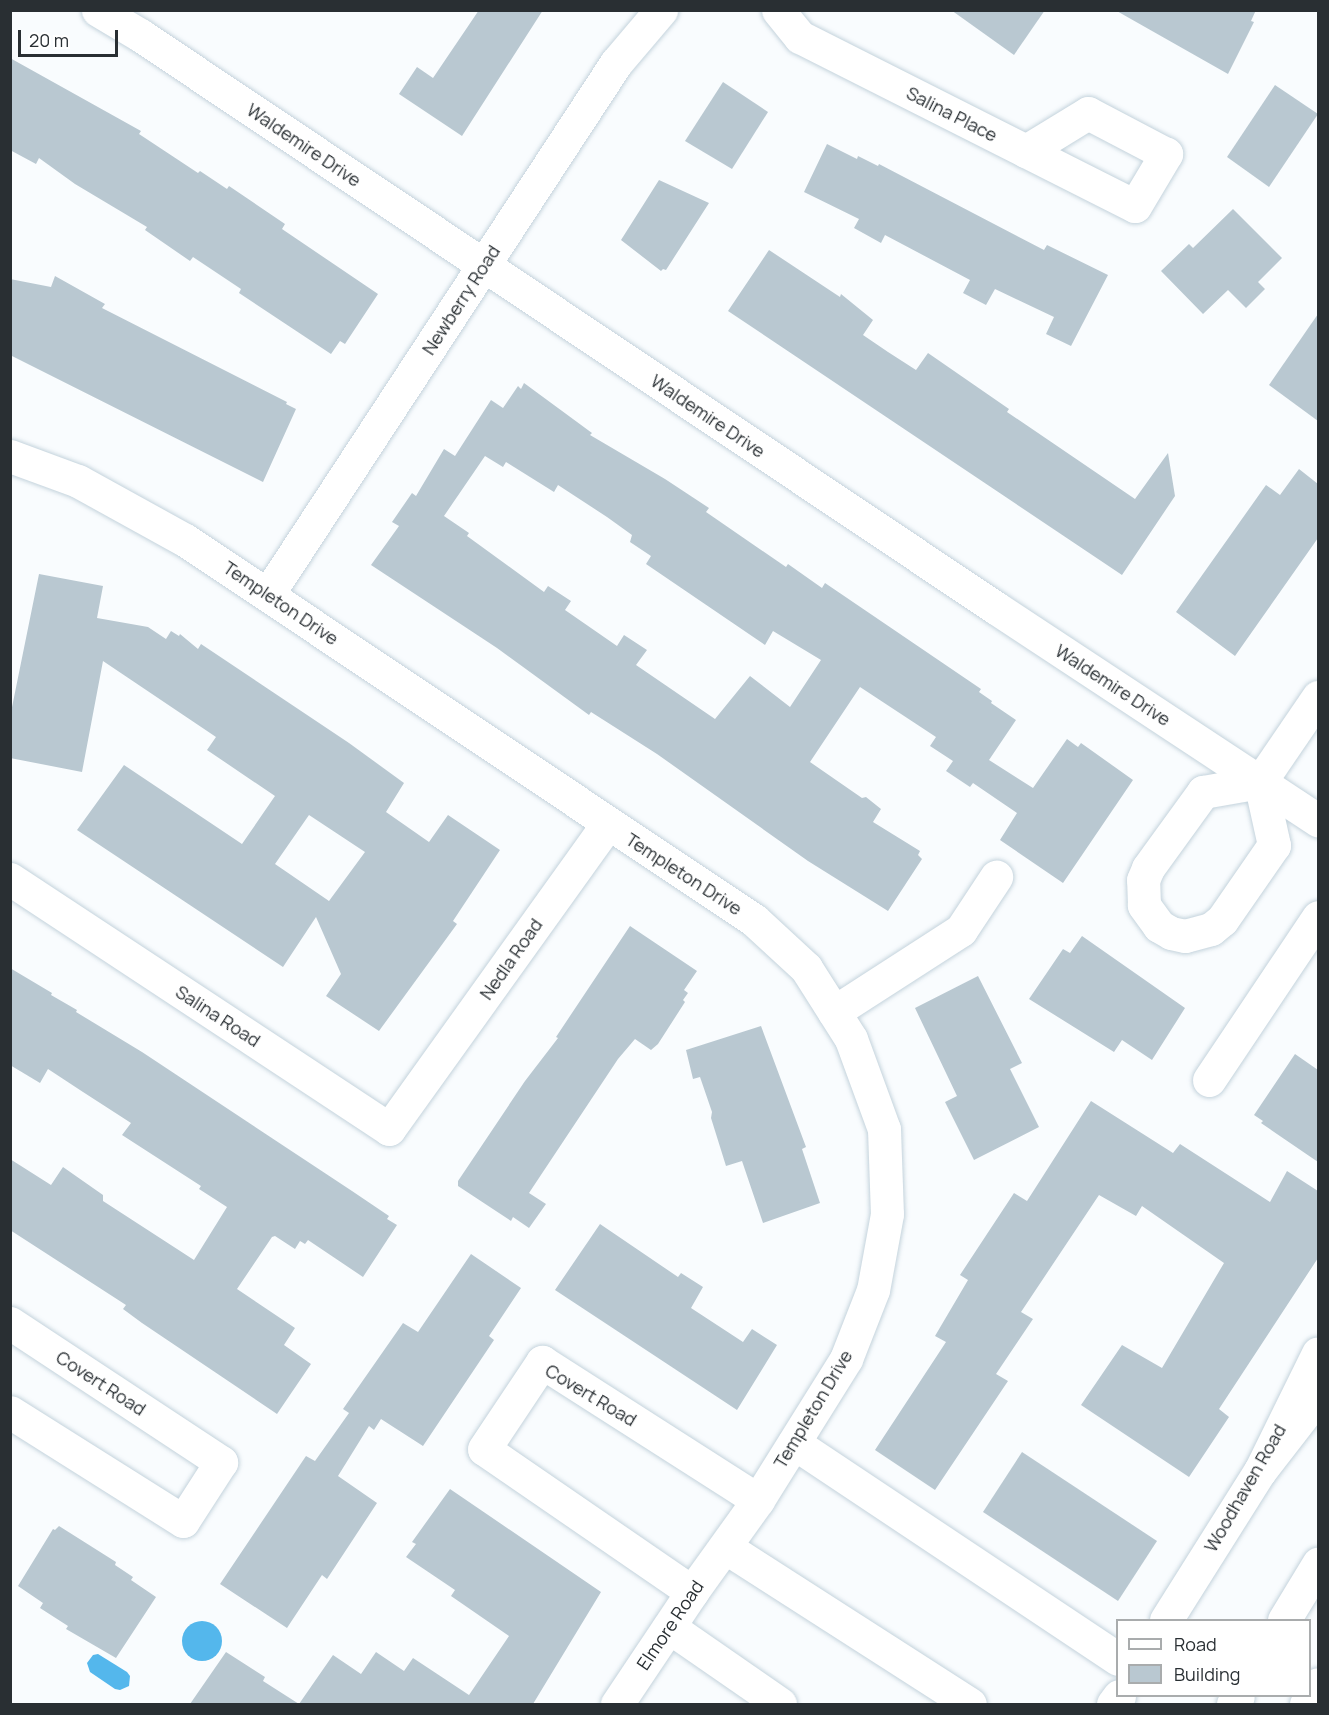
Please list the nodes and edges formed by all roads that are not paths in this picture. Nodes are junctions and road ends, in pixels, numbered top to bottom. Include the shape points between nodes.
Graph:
1 (98, 10) edge
2 (661, 10) edge
3 (778, 10) edge
4 (1026, 151) junction
5 (484, 266) junction
6 (10, 456) edge
7 (268, 594) junction
8 (1318, 697) edge
9 (1260, 782) junction
10 (1318, 820) edge
11 (608, 824) junction
12 (996, 877) dead end
13 (10, 879) edge
14 (1318, 916) edge
15 (834, 1012) junction
16 (1209, 1080) dead end
17 (415, 1094) joint
18 (10, 1323) edge
19 (1318, 1353) edge
20 (1318, 1396) edge
21 (10, 1412) edge
22 (794, 1443) junction
23 (1260, 1471) junction
24 (758, 1500) junction
25 (725, 1547) junction
26 (1318, 1564) edge
27 (692, 1592) junction
28 (1167, 1619) edge
29 (1285, 1619) edge
30 (669, 1627) junction
31 (1116, 1658) edge
32 (617, 1704) edge
33 (780, 1704) edge
34 (970, 1704) edge

1 - 5 main road, Waldemire Drive
2 - 5 main road, Newberry Road via 616,63
3 - 4 main road, Salina Place via 800,37
4 - 4 main road, Salina Place via 1135,206 1166,154 1088,113
5 - 7 main road, Newberry Road
5 - 9 main road, Waldemire Drive
6 - 7 main road, Templeton Drive via 78,481 185,540
7 - 11 main road, Templeton Drive
8 - 9 main road
9 - 9 main road via 1203,792 1148,868 1143,880 1144,905 1159,926 1171,933 1191,935 1211,929 1222,920 1274,845
9 - 10 main road, Waldemire Drive
11 - 15 main road, Templeton Drive via 754,920 806,968
11 - 17 main road, Nedla Road
12 - 15 main road via 961,930
13 - 17 main road, Salina Road via 389,1129
14 - 16 main road
15 - 22 main road, Templeton Drive via 851,1039 884,1129 887,1214 873,1290 846,1359
18 - 21 main road, Covert Road via 221,1462 183,1521
19 - 23 main road, Woodhaven Road
20 - 23 main road
22 - 24 main road, Templeton Drive
22 - 31 main road
23 - 28 main road, Woodhaven Road
24 - 25 main road, Templeton Drive
24 - 27 main road, Covert Road via 542,1362 484,1449
25 - 27 main road, Elmore Road
25 - 34 main road
26 - 29 main road
27 - 30 main road, Elmore Road
30 - 32 main road, Elmore Road
30 - 33 main road

